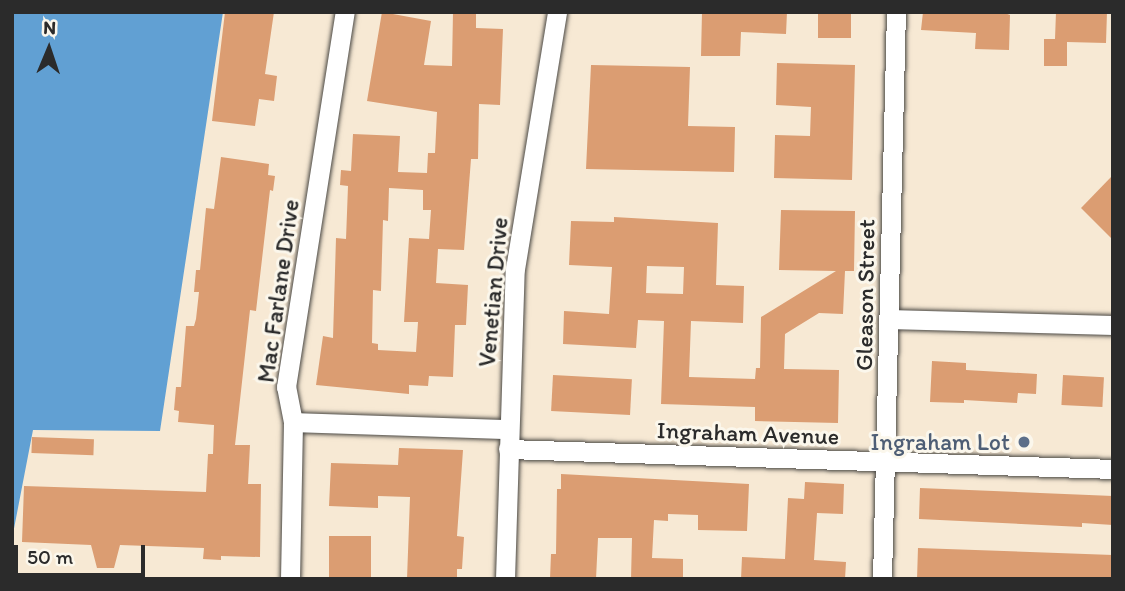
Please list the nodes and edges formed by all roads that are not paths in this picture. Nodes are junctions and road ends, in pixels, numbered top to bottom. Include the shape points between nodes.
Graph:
1 (345, 12) edge
2 (557, 12) edge
3 (896, 12) edge
4 (888, 319) junction
5 (1113, 325) edge
6 (293, 422) junction
7 (509, 429) junction
8 (508, 449) junction
9 (885, 461) junction
10 (1113, 469) edge
11 (289, 579) edge
12 (506, 579) edge
13 (882, 579) edge

1 - 6 street, Mac Farlane Drive via 286,387
2 - 7 street, Venetian Drive via 515,268
3 - 4 street, Gleason Street
4 - 5 street
4 - 9 street, Gleason Street
6 - 7 street
6 - 11 street, Mac Farlane Drive
7 - 8 street, Venetian Drive
8 - 9 street, Ingraham Avenue
8 - 12 street, Venetian Drive
9 - 10 street, Ingraham Avenue
9 - 13 street, Gleason Street

